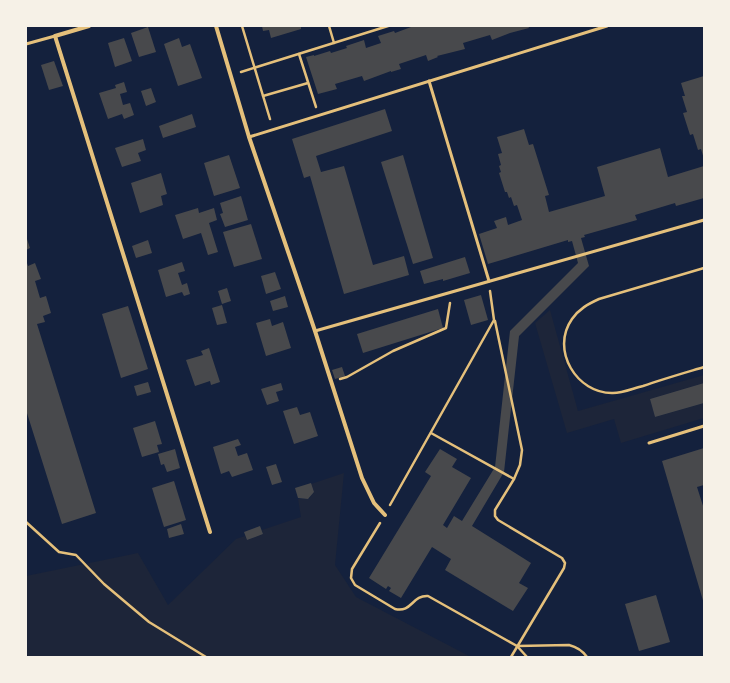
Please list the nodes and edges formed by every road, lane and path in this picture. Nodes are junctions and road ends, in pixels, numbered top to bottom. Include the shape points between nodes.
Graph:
1 (89, 26) edge
2 (216, 26) edge
3 (242, 26) edge
4 (328, 26) edge
5 (388, 26) edge
6 (608, 26) edge
7 (54, 36) junction
8 (334, 43) junction
9 (26, 44) edge
10 (299, 54) junction
11 (254, 68) junction
12 (231, 76) junction
13 (429, 81) junction
14 (308, 83) junction
15 (263, 96) junction
16 (318, 116) junction
17 (273, 130) junction
18 (249, 137) junction
19 (704, 220) edge
20 (704, 268) edge
21 (489, 281) junction
22 (462, 289) junction
23 (494, 320) junction
24 (315, 331) junction
25 (704, 367) edge
26 (332, 382) junction
27 (704, 426) edge
28 (431, 433) junction
29 (649, 443) dead end
30 (514, 479) junction
31 (385, 515) junction
32 (26, 522) edge
33 (210, 532) dead end
34 (517, 646) junction
35 (206, 657) edge
36 (511, 657) edge
37 (527, 657) edge
38 (587, 657) edge

1 - 7 street
2 - 12 street
3 - 11 path
4 - 8 path
5 - 8 path
6 - 13 lane
7 - 9 lane
7 - 33 street
8 - 10 path
10 - 11 path
10 - 14 path
11 - 12 path
11 - 15 path
12 - 18 street
13 - 16 lane
13 - 21 lane
14 - 15 path
14 - 16 path
15 - 17 path
16 - 17 lane
17 - 18 lane
18 - 24 street
19 - 21 lane
20 - 25 path via 599,299 583,307 572,320 565,336 565,353 570,369 581,382 596,390 613,393
21 - 22 lane
21 - 23 path
22 - 24 lane
22 - 26 path via 450,304 446,328
23 - 28 path
23 - 30 path via 522,450 520,465
24 - 26 street
26 - 31 street via 366,488 374,503
27 - 29 lane
28 - 30 path
28 - 31 path
30 - 34 path via 495,510 495,516 560,557 565,563
31 - 34 path via 352,569 351,578 354,585 399,610 408,608 419,597 428,596
32 - 35 path via 59,552 76,555 104,584 149,622
34 - 36 path
34 - 37 path
34 - 38 path via 576,647

